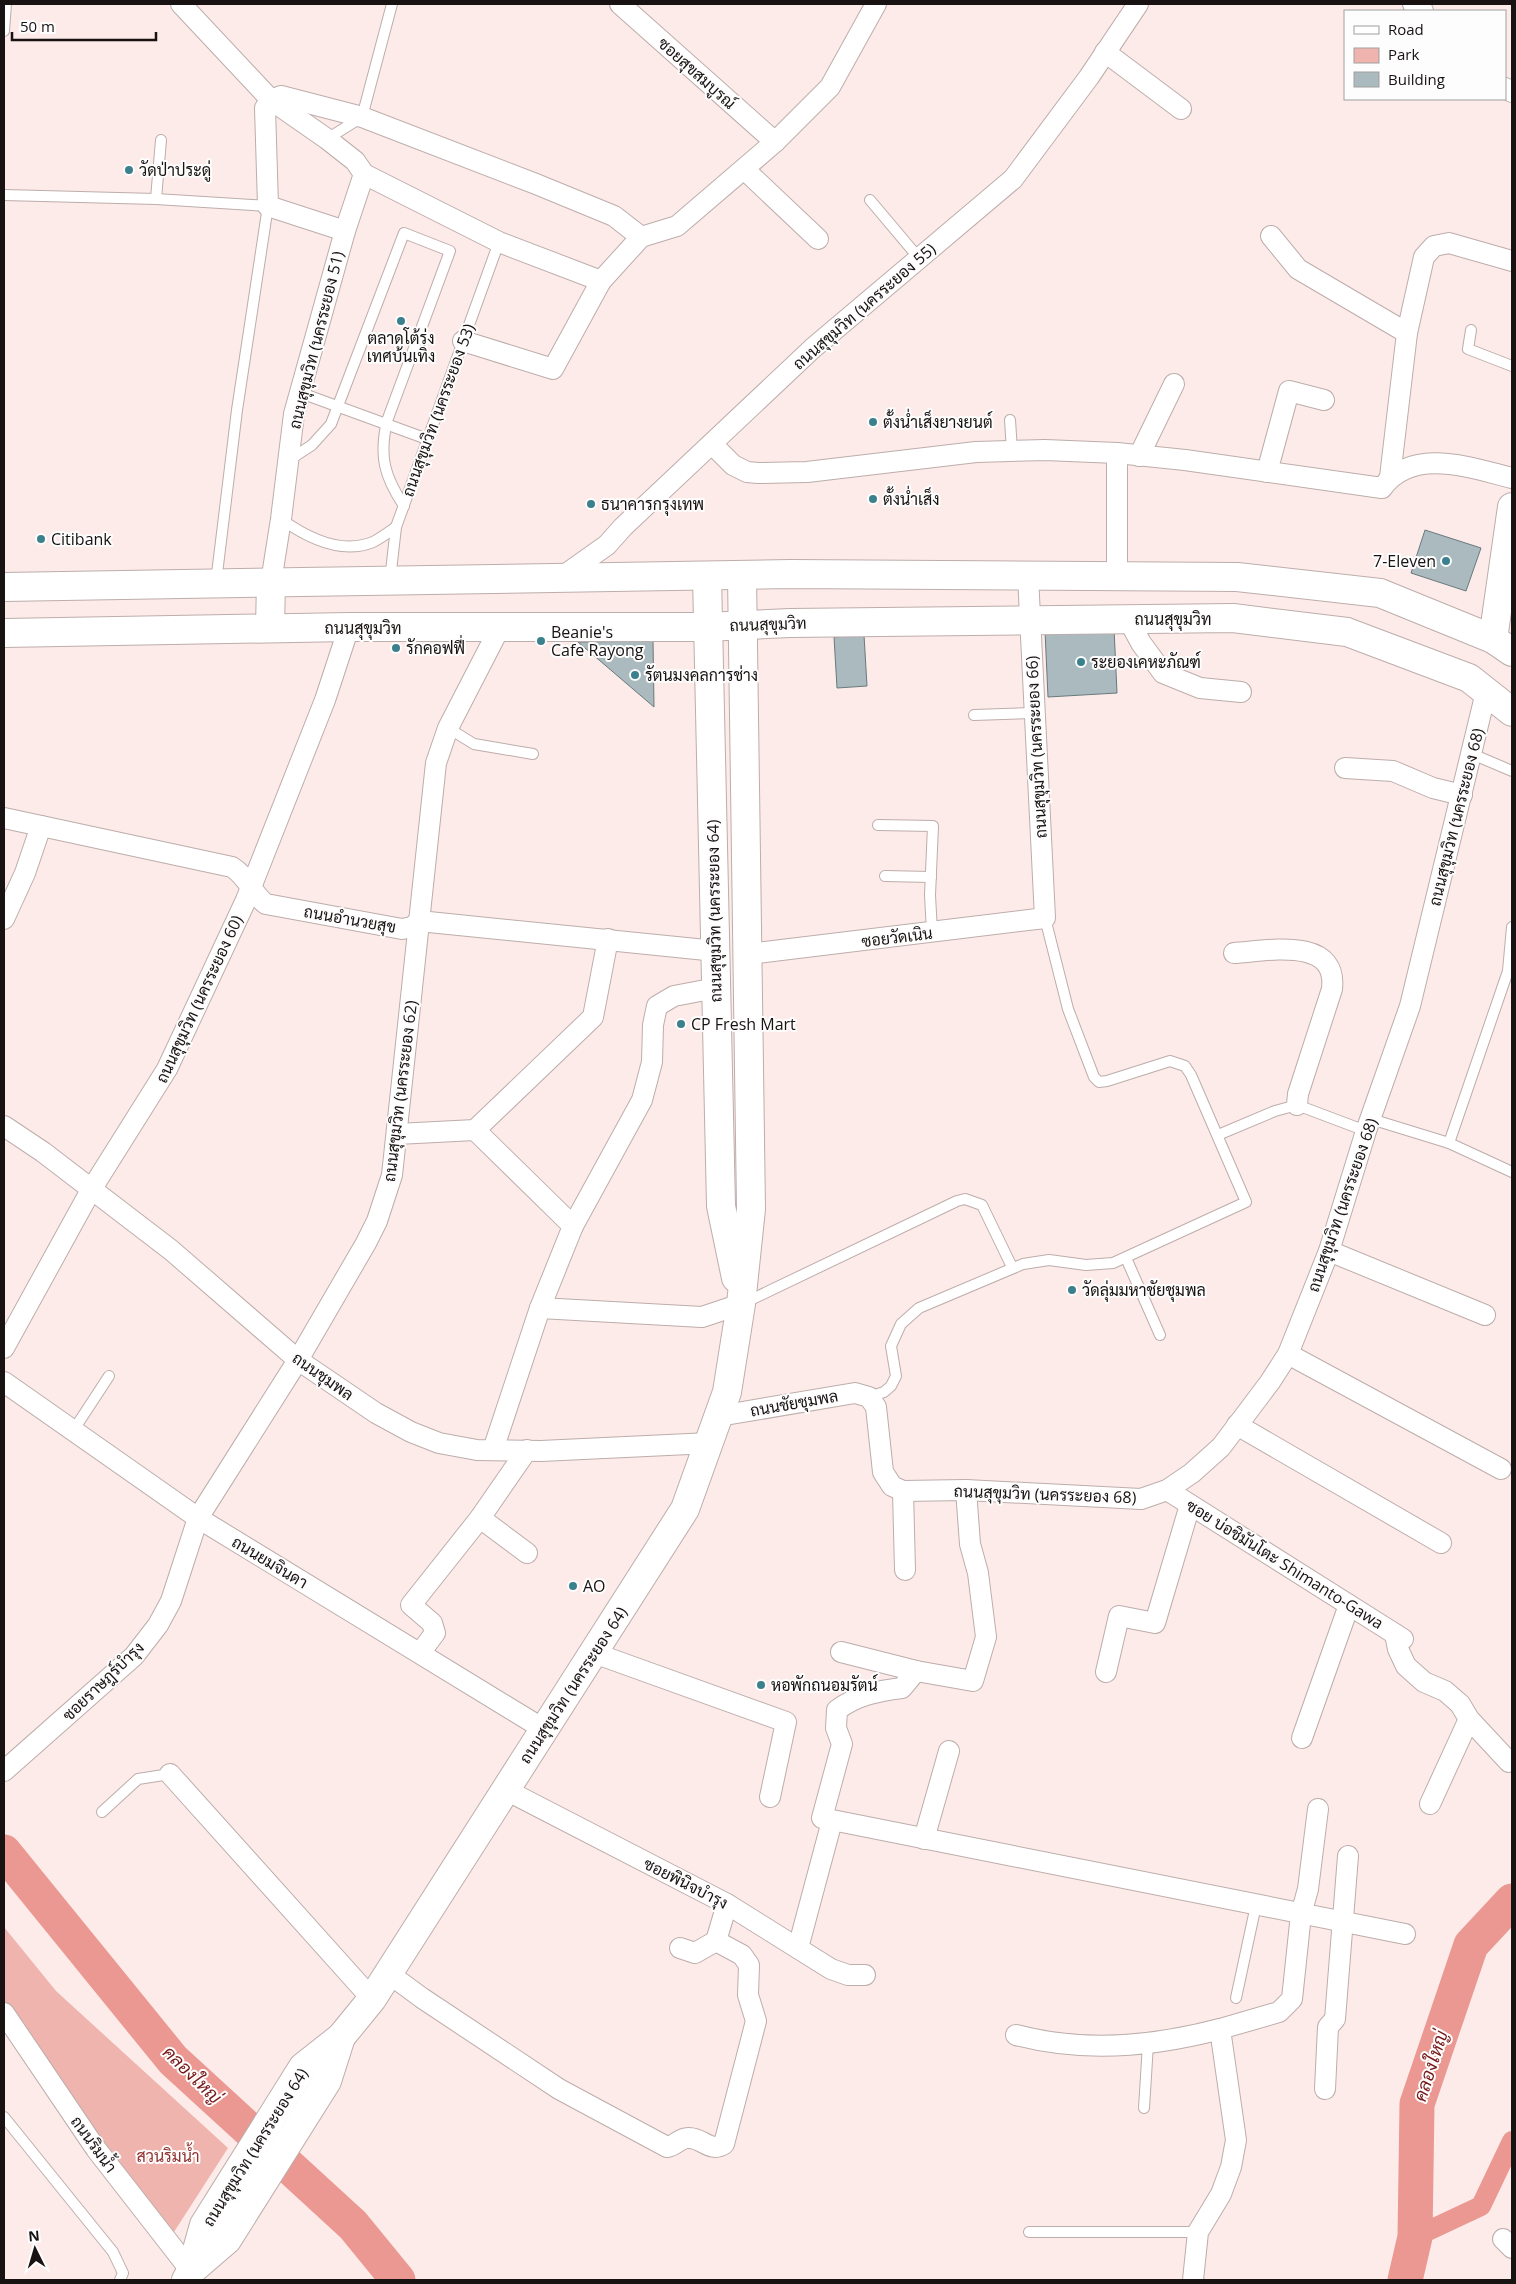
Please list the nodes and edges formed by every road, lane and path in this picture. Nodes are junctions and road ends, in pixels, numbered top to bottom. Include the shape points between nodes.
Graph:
1 (6, 4) edge
2 (181, 4) edge
3 (392, 4) edge
4 (620, 4) edge
5 (876, 4) edge
6 (1138, 4) edge
7 (4, 31) edge
8 (1105, 52) junction
9 (271, 100) junction
10 (1181, 109) dead end
11 (362, 117) junction
12 (328, 139) junction
13 (161, 140) dead end
14 (775, 142) junction
15 (744, 169) junction
16 (364, 174) junction
17 (4, 195) edge
18 (156, 198) junction
19 (870, 200) dead end
20 (268, 206) junction
21 (345, 231) junction
22 (1271, 236) dead end
23 (641, 237) junction
24 (818, 239) dead end
25 (499, 242) junction
26 (918, 257) junction
27 (1512, 261) edge
28 (601, 281) junction
29 (1471, 330) dead end
30 (1407, 332) junction
31 (463, 341) junction
32 (1512, 366) edge
33 (1174, 384) dead end
34 (301, 393) junction
35 (1324, 400) dead end
36 (1010, 420) dead end
37 (427, 439) junction
38 (712, 444) junction
39 (1012, 451) junction
40 (1117, 453) junction
41 (1139, 456) junction
42 (289, 461) junction
43 (1267, 472) junction
44 (1390, 477) junction
45 (1512, 478) edge
46 (404, 506) junction
47 (1512, 507) edge
48 (282, 519) junction
49 (396, 527) junction
50 (742, 575) junction
51 (1117, 575) junction
52 (707, 576) junction
53 (1028, 576) junction
54 (390, 580) junction
55 (557, 580) junction
56 (271, 582) junction
57 (216, 583) junction
58 (4, 588) edge
59 (1128, 619) junction
60 (1030, 620) junction
61 (743, 625) junction
62 (708, 626) junction
63 (349, 627) junction
64 (270, 628) junction
65 (499, 628) junction
66 (4, 633) edge
67 (1503, 645) edge
68 (1241, 692) dead end
69 (1486, 692) junction
70 (1512, 712) edge
71 (1034, 713) junction
72 (974, 715) dead end
73 (448, 728) junction
74 (533, 754) dead end
75 (1472, 754) junction
76 (1345, 768) dead end
77 (1512, 771) edge
78 (1462, 795) junction
79 (4, 818) edge
80 (878, 825) dead end
81 (41, 826) junction
82 (885, 876) dead end
83 (931, 877) junction
84 (252, 886) junction
85 (1045, 918) junction
86 (4, 919) edge
87 (420, 921) junction
88 (1512, 927) edge
89 (932, 932) junction
90 (608, 939) junction
91 (1512, 944) edge
92 (716, 951) junction
93 (1234, 953) dead end
94 (748, 954) junction
95 (716, 988) junction
96 (1297, 1106) junction
97 (1368, 1125) junction
98 (4, 1126) edge
99 (476, 1130) junction
100 (397, 1134) junction
101 (1218, 1135) junction
102 (1449, 1142) junction
103 (1512, 1172) edge
104 (91, 1190) junction
105 (573, 1226) junction
106 (1329, 1251) junction
107 (1126, 1258) junction
108 (1012, 1267) junction
109 (741, 1304) junction
110 (540, 1308) junction
111 (1485, 1314) dead end
112 (1160, 1335) dead end
113 (4, 1348) edge
114 (1288, 1354) junction
115 (298, 1360) junction
116 (109, 1376) dead end
117 (4, 1382) edge
118 (869, 1397) junction
119 (719, 1416) junction
120 (1237, 1425) junction
121 (73, 1431) junction
122 (710, 1443) junction
123 (493, 1450) junction
124 (527, 1450) junction
125 (1501, 1469) dead end
126 (966, 1490) junction
127 (1167, 1490) junction
128 (903, 1491) junction
129 (1190, 1505) junction
130 (198, 1518) junction
131 (480, 1518) junction
132 (1441, 1543) dead end
133 (527, 1553) dead end
134 (905, 1570) dead end
135 (1349, 1605) junction
136 (841, 1652) dead end
137 (420, 1653) junction
138 (594, 1653) junction
139 (916, 1671) junction
140 (1106, 1672) dead end
141 (1469, 1719) junction
142 (545, 1730) junction
143 (1302, 1738) dead end
144 (949, 1751) dead end
145 (1509, 1762) dead end
146 (4, 1772) edge
147 (170, 1774) joint
148 (506, 1790) junction
149 (770, 1797) dead end
150 (1430, 1804) dead end
151 (1318, 1809) dead end
152 (102, 1812) dead end
153 (832, 1821) junction
154 (924, 1839) junction
155 (1348, 1856) dead end
156 (728, 1904) junction
157 (1256, 1905) junction
158 (1301, 1914) junction
159 (1344, 1922) junction
160 (1405, 1934) dead end
161 (716, 1941) junction
162 (680, 1948) dead end
163 (798, 1948) junction
164 (388, 1973) junction
165 (864, 1975) dead end
166 (1236, 1998) dead end
167 (372, 1999) junction
168 (4, 2013) edge
169 (1220, 2029) junction
170 (1016, 2035) dead end
171 (341, 2037) junction
172 (1148, 2044) junction
173 (1325, 2089) dead end
174 (1144, 2108) dead end
175 (4, 2117) edge
176 (1029, 2232) dead end
177 (1198, 2232) junction
178 (189, 2276) edge
179 (120, 2280) edge
180 (1193, 2280) edge

1 - 7 lane
2 - 9 street
3 - 11 lane
4 - 14 street, ซอยสุขสมบูรณ์
5 - 14 street via 830,87
6 - 8 street, ถนนสุขุมวิท (นครระยอง 55)
8 - 10 street
8 - 26 street, ถนนสุขุมวิท (นครระยอง 55) via 1014,179
9 - 11 street via 281,96
9 - 12 street
9 - 20 street via 265,108
11 - 12 lane
11 - 23 street via 614,216
12 - 16 street via 355,161
13 - 18 lane
14 - 15 street
15 - 23 street via 677,226
15 - 24 street
16 - 21 street, ถนนสุขุมวิท (นครระยอง 51)
16 - 25 street
17 - 18 lane
18 - 20 lane
19 - 26 lane
20 - 21 street
20 - 57 lane via 237,410
21 - 34 street, ถนนสุขุมวิท (นครระยอง 51)
22 - 30 street via 1298,269
23 - 28 street
25 - 28 street
25 - 31 lane, ถนนสุขุมวิท (นครระยอง 53)
26 - 38 street, ถนนสุขุมวิท (นครระยอง 55) via 813,348
27 - 30 street via 1449,243 1434,246 1424,257
28 - 31 street via 553,368
29 - 32 lane via 1468,349
30 - 44 street
31 - 37 lane, ถนนสุขุมวิท (นครระยอง 53)
33 - 41 street
34 - 37 lane
34 - 42 street, ถนนสุขุมวิท (นครระยอง 51) via 294,414
35 - 43 street via 1289,391
36 - 39 lane
37 - 46 lane, ถนนสุขุมวิท (นครระยอง 53)
38 - 39 street via 733,465 758,473 807,472 976,452
38 - 55 street, ถนนสุขุมวิท (นครระยอง 55) via 607,545
39 - 40 street
40 - 41 street
40 - 51 street
41 - 43 street
42 - 46 lane via 312,445 331,424 404,233 441,247 450,251 382,441 390,486
42 - 48 street, ถนนสุขุมวิท (นครระยอง 51)
43 - 44 street via 1382,488
44 - 45 street via 1410,467 1432,463
46 - 49 lane, ถนนสุขุมวิท (นครระยอง 53)
47 - 67 main road
48 - 49 lane via 302,535 320,542 347,546 372,542
48 - 56 street, ถนนสุขุมวิท (นครระยอง 51)
49 - 54 lane, ถนนสุขุมวิท (นครระยอง 53)
50 - 52 main road
50 - 53 main road
50 - 61 main road, ถนนสุขุมวิท (นครระยอง 64)
51 - 53 main road
51 - 67 main road via 1237,577 1380,593
52 - 55 main road
52 - 62 main road, ถนนสุขุมวิท (นครระยอง 64)
53 - 60 street, ถนนสุขุมวิท (นครระยอง 66)
54 - 55 main road
54 - 56 main road
56 - 57 main road
56 - 64 main road, ถนนสุขุมวิท (นครระยอง 51)
57 - 58 main road
59 - 60 main road, ถนนสุขุมวิท
59 - 68 street via 1163,673 1200,688
59 - 69 main road, ถนนสุขุมวิท via 1233,618 1347,632 1469,678
60 - 61 main road, ถนนสุขุมวิท
60 - 71 street, ถนนสุขุมวิท (นครระยอง 66)
61 - 62 main road, ถนนสุขุมวิท
61 - 94 main road, ถนนสุขุมวิท (นครระยอง 64)
62 - 65 main road, ถนนสุขุมวิท
62 - 92 main road, ถนนสุขุมวิท (นครระยอง 64)
63 - 64 main road, ถนนสุขุมวิท
63 - 65 main road, ถนนสุขุมวิท
63 - 84 street, ถนนสุขุมวิท (นครระยอง 60) via 325,700
64 - 66 main road, ถนนสุขุมวิท
65 - 73 street, ถนนสุขุมวิท (นครระยอง 62)
69 - 70 main road, ถนนสุขุมวิท
69 - 75 street, ถนนสุขุมวิท (นครระยอง 68)
71 - 72 lane
71 - 85 street, ถนนสุขุมวิท (นครระยอง 66)
73 - 74 lane via 474,744
73 - 87 street, ถนนสุขุมวิท (นครระยอง 62) via 436,763
75 - 77 lane
75 - 78 street, ถนนสุขุมวิท (นครระยอง 68)
76 - 78 street via 1393,771 1433,788
78 - 97 street, ถนนสุขุมวิท (นครระยอง 68) via 1410,1006
79 - 81 street, ถนนอำนวยสุข
80 - 83 lane via 933,826
81 - 84 street, ถนนอำนวยสุข via 232,867
81 - 86 street via 25,873
82 - 83 lane
83 - 89 lane
84 - 87 street, ถนนอำนวยสุข via 257,897 266,904 402,929
84 - 104 street, ถนนสุขุมวิท (นครระยอง 60) via 167,1070
85 - 89 street, ซอยวัดเนิน
85 - 101 lane via 1068,1009 1094,1078 1107,1082 1170,1060 1185,1066
87 - 90 street, ถนนอำนวยสุข
87 - 100 street, ถนนสุขุมวิท (นครระยอง 62)
88 - 91 lane
89 - 94 street, ซอยวัดเนิน
90 - 92 street, ถนนอำนวยสุข
90 - 99 street via 593,1016
91 - 102 lane via 1508,971
92 - 95 main road, ถนนสุขุมวิท (นครระยอง 64)
93 - 96 street via 1306,951 1319,956 1334,976
94 - 109 main road, ถนนสุขุมวิท (นครระยอง 64) via 751,1209
95 - 105 street via 674,996 657,1006 652,1062 642,1100
95 - 109 main road, ถนนสุขุมวิท (นครระยอง 64) via 721,1206
96 - 97 lane
96 - 101 lane via 1281,1109
97 - 102 lane
97 - 106 street, ถนนสุขุมวิท (นครระยอง 68)
98 - 104 street, ถนนชุมพล
99 - 100 street
99 - 105 street
100 - 115 street, ถนนสุขุมวิท (นครระยอง 62) via 392,1175 377,1220
101 - 107 lane via 1246,1202
102 - 103 lane
104 - 113 street, ถนนสุขุมวิท (นครระยอง 60)
104 - 115 street, ถนนชุมพล via 171,1250
105 - 110 street
106 - 111 street
106 - 114 street, ถนนสุขุมวิท (นครระยอง 68)
107 - 108 lane via 1098,1265 1049,1260
107 - 112 lane
108 - 109 lane via 982,1205 965,1199
108 - 118 lane via 919,1308 901,1324 891,1346 896,1376 884,1392
109 - 110 street via 702,1317
109 - 119 main road, ถนนสุขุมวิท (นครระยอง 64) via 727,1392
110 - 123 street
114 - 120 street, ถนนสุขุมวิท (นครระยอง 68)
114 - 125 street
115 - 123 street, ถนนชุมพล via 376,1414 411,1432 439,1443
115 - 130 street, ถนนสุขุมวิท (นครระยอง 62)
116 - 121 lane
117 - 121 street, ถนนยมจินดา
118 - 119 street, ถนนชัยชุมพล via 855,1393
118 - 128 street via 876,1407 883,1472 892,1486
119 - 122 main road, ถนนสุขุมวิท (นครระยอง 64)
120 - 127 street, ถนนสุขุมวิท (นครระยอง 68) via 1221,1447
120 - 132 street
121 - 130 street, ถนนยมจินดา
122 - 124 street, ถนนชุมพล
122 - 138 main road, ถนนสุขุมวิท (นครระยอง 64) via 685,1509
123 - 124 street, ถนนชุมพล
124 - 131 street
126 - 127 street, ถนนสุขุมวิท (นครระยอง 68) via 1141,1499
126 - 128 street, ถนนสุขุมวิท (นครระยอง 68)
126 - 139 street via 970,1544 986,1636 973,1681
127 - 129 street, ซอย บ่อชิมันโตะ Shimanto-Gawa
128 - 134 street
129 - 135 street, ซอย บ่อชิมันโตะ Shimanto-Gawa
129 - 140 street via 1155,1623 1119,1616
130 - 137 street, ถนนยมจินดา
130 - 146 street, ซอยราษฎร์บำรุง via 171,1600 158,1625 134,1656
131 - 133 street
131 - 137 street via 411,1605 432,1623 435,1632
135 - 141 street, ซอย บ่อชิมันโตะ Shimanto-Gawa via 1399,1636 1398,1649 1406,1666 1424,1682 1444,1691 1460,1704
135 - 143 street
136 - 139 street
137 - 142 street, ถนนยมจินดา
138 - 142 main road, ถนนสุขุมวิท (นครระยอง 64)
138 - 149 street via 786,1722
139 - 153 street via 902,1688 852,1699 837,1710 836,1728 842,1744 822,1818
141 - 145 street
141 - 150 street
142 - 148 main road, ถนนสุขุมวิท (นครระยอง 64)
144 - 154 street
147 - 152 lane via 138,1779
147 - 167 street
148 - 156 street, ซอยพินิจบำรุง
148 - 164 main road, ถนนสุขุมวิท (นครระยอง 64)
151 - 158 street via 1308,1889
153 - 154 street
153 - 163 street
154 - 157 street
155 - 159 street
156 - 161 street
156 - 163 street, ซอยพินิจบำรุง
157 - 158 street
157 - 166 lane
158 - 159 street
158 - 169 street via 1292,1999 1280,2012
159 - 160 street
159 - 173 street via 1335,2019 1328,2027
161 - 162 street via 695,1953
161 - 164 street via 742,1954 749,1965 748,1995 756,2020 724,2144 718,2148 688,2137 667,2146 559,2089
163 - 165 street, ซอยพินิจบำรุง via 831,1970
164 - 167 main road, ถนนสุขุมวิท (นครระยอง 64)
167 - 171 main road, ถนนสุขุมวิท (นครระยอง 64)
168 - 178 street, ถนนริมน้ำ via 96,2149
169 - 172 street
169 - 177 street via 1236,2140 1221,2194
170 - 172 street via 1071,2045
171 - 178 main road, ถนนสุขุมวิท (นครระยอง 64) via 327,2082 227,2240
171 - 178 main road, ถนนสุขุมวิท (นครระยอง 64) via 303,2067 204,2225
172 - 174 lane
175 - 179 lane via 113,2252 123,2273
176 - 177 lane
177 - 180 street

